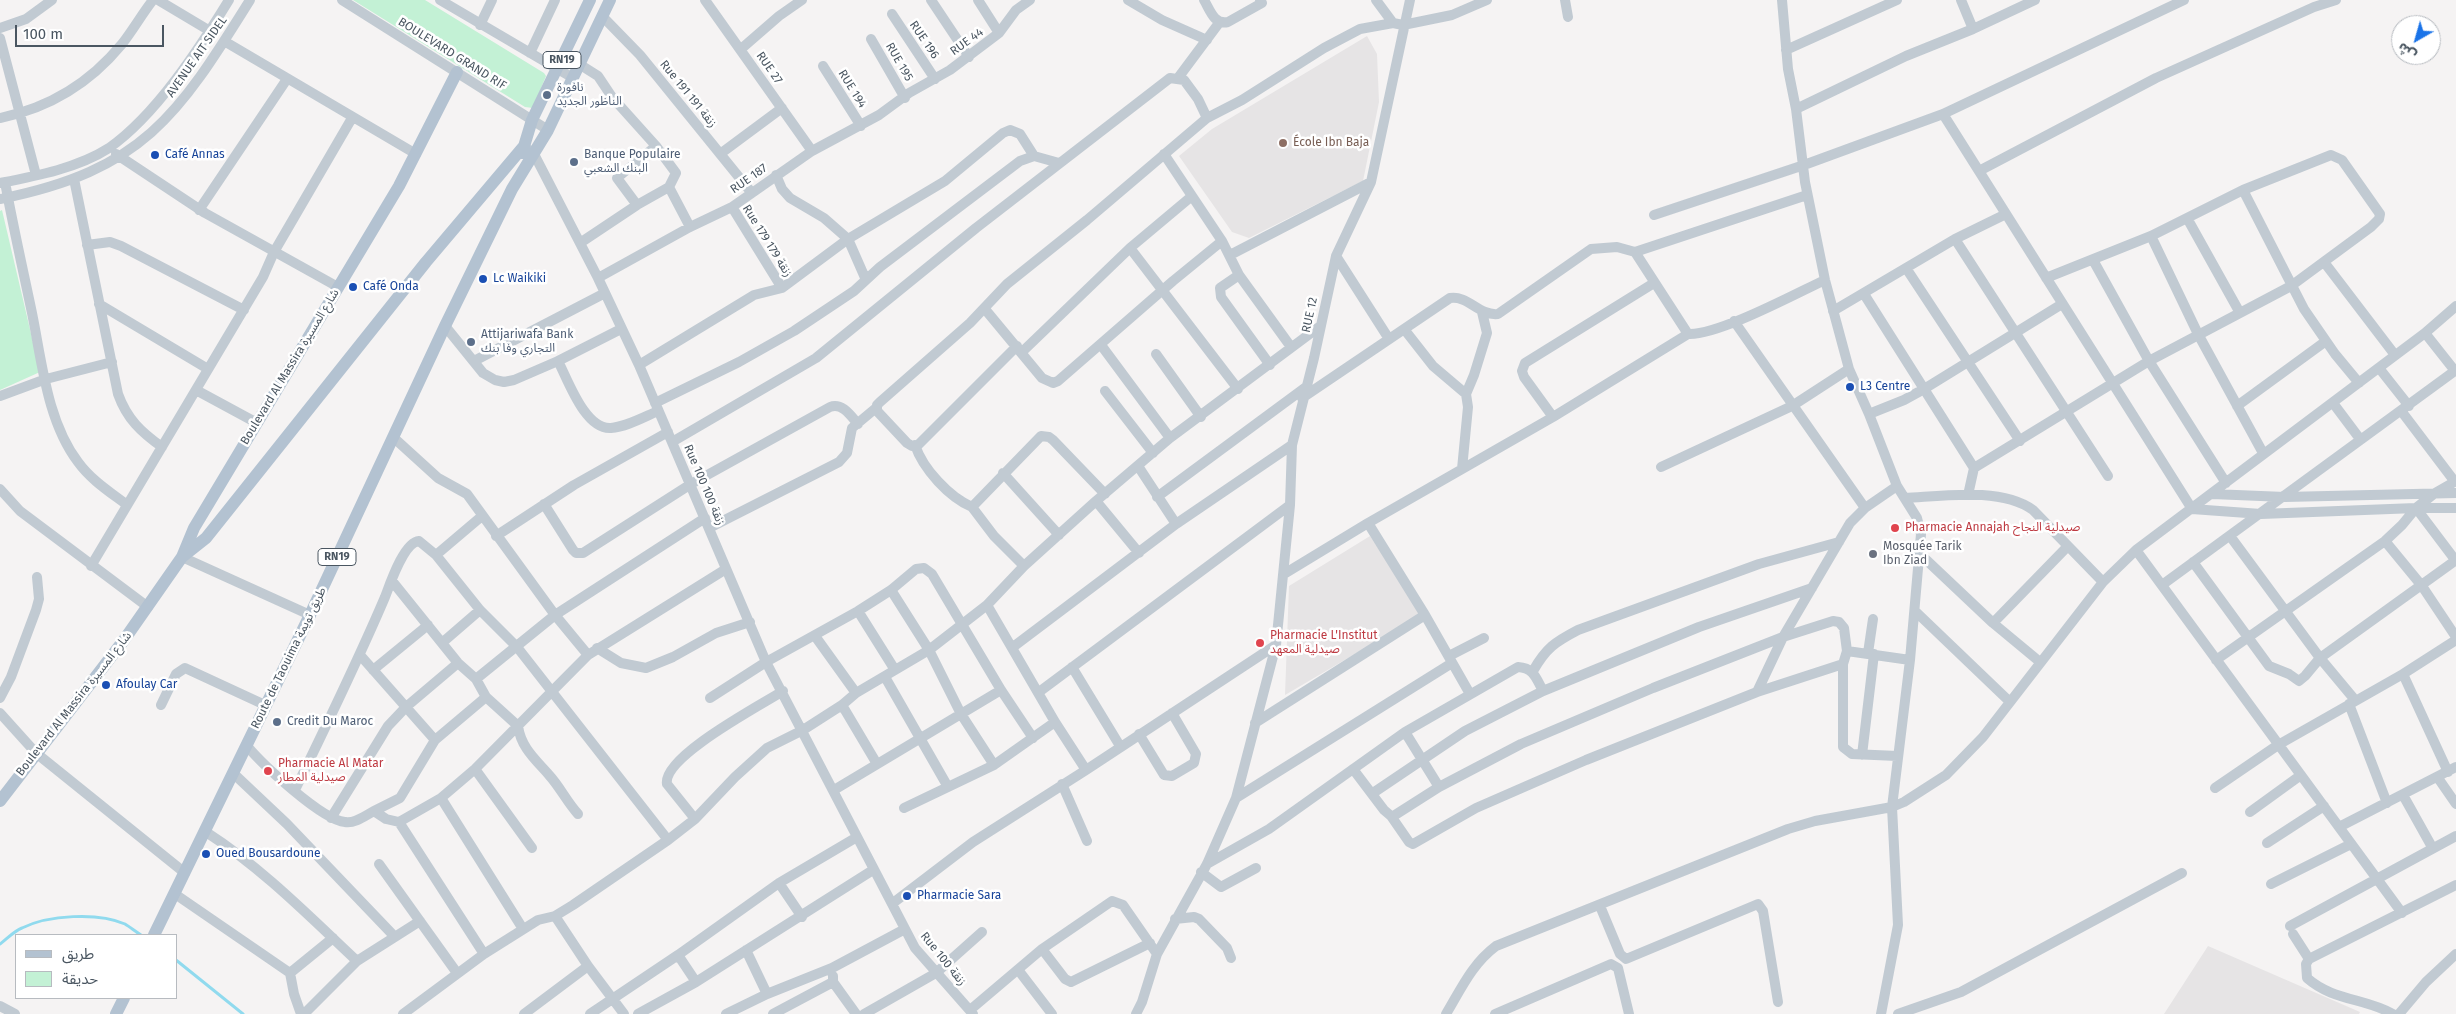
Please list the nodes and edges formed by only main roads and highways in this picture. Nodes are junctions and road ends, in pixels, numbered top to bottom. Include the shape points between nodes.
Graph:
1 (590, 0) edge
2 (610, 0) edge
3 (457, 72) road end
4 (529, 150) junction
5 (182, 557) junction
6 (0, 801) edge
7 (157, 930) edge
8 (124, 999) edge
9 (116, 1014) edge

1 - 4 main road, Route de Taouima طريق تويمة / RN19 via 532,120
2 - 4 main road, Route de Taouima طريق تويمة / RN19 via 548,130
3 - 5 main road, Boulevard Al Massira شارع المسيرة via 416,154 194,528
4 - 5 main road, Boulevard Al Massira شارع المسيرة via 426,262 206,538
4 - 7 main road, Route de Taouima طريق تويمة / RN19
5 - 6 main road, Boulevard Al Massira شارع المسيرة via 148,607
8 - 9 main road

